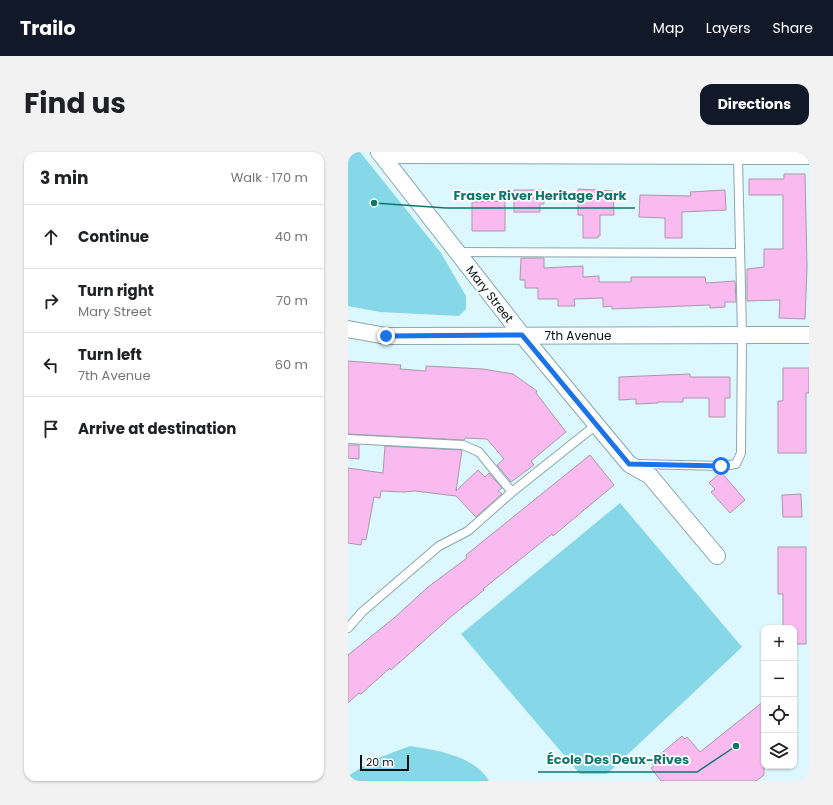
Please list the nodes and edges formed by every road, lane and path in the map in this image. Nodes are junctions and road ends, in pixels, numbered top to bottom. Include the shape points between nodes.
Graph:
1 (380, 154) edge
2 (809, 156) edge
3 (738, 157) junction
4 (457, 252) junction
5 (740, 253) junction
6 (348, 329) edge
7 (522, 335) junction
8 (742, 335) junction
9 (809, 335) edge
10 (596, 424) junction
11 (348, 439) edge
12 (629, 464) junction
13 (512, 492) junction
14 (717, 556) dead end
15 (348, 628) edge

1 - 3 street
1 - 4 street, Mary Street
2 - 3 street
3 - 5 lane
4 - 5 lane
4 - 7 street, Mary Street
5 - 8 lane
6 - 7 street, 7th Avenue via 386,336
7 - 8 street, 7th Avenue
7 - 10 street, Mary Street
8 - 9 street, 7th Avenue
8 - 12 lane via 741,454 736,464
10 - 12 street, Mary Street
10 - 13 lane
11 - 13 lane via 463,445 478,452
12 - 14 street, Mary Street via 650,476
13 - 15 lane via 468,531 439,546 362,612

